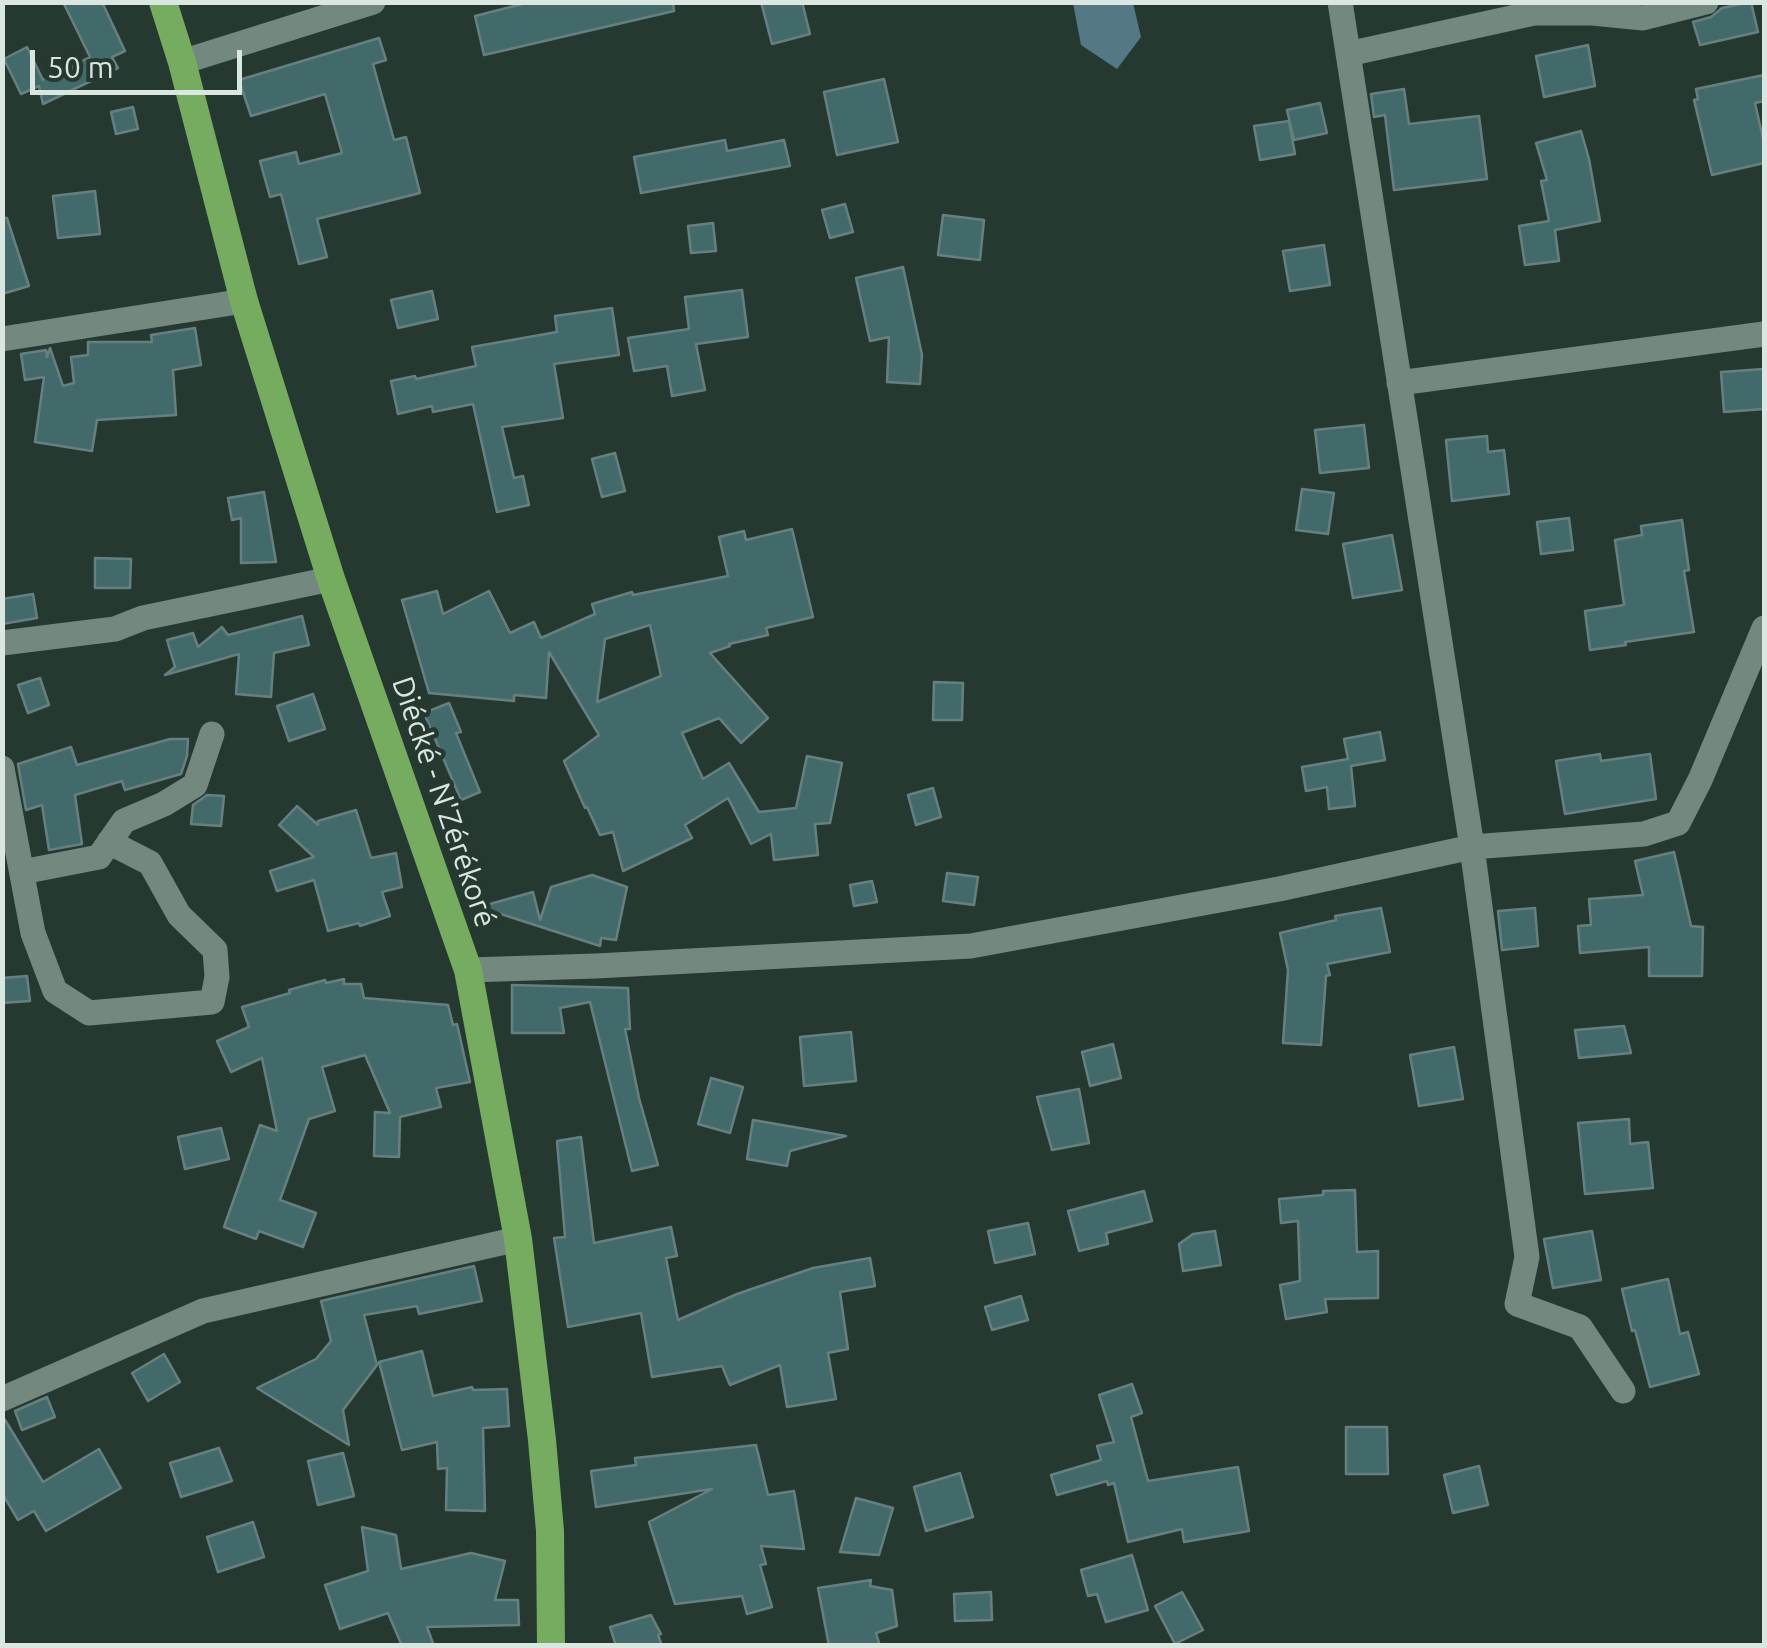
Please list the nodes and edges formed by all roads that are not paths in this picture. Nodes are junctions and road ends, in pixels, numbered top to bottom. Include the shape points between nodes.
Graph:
1 (163, 2) edge
2 (374, 2) edge
3 (1340, 2) edge
4 (1706, 2) edge
5 (1348, 54) junction
6 (182, 62) junction
7 (244, 301) junction
8 (1764, 334) edge
9 (2, 339) edge
10 (1399, 383) junction
11 (331, 579) junction
12 (1764, 628) edge
13 (2, 644) edge
14 (212, 734) dead end
15 (2, 768) edge
16 (109, 842) junction
17 (1472, 847) junction
18 (22, 872) junction
19 (468, 970) junction
20 (518, 1239) junction
21 (1623, 1391) dead end
22 (2, 1399) edge
23 (551, 1646) edge

1 - 6 highway, Diécké - N'Zérékoré
2 - 6 street
3 - 5 street
4 - 5 street via 1643,18 1534,14
5 - 10 street
6 - 7 highway, Diécké - N'Zérékoré
7 - 9 street
7 - 11 highway, Diécké - N'Zérékoré
8 - 10 street
10 - 17 street
11 - 13 street via 115,629
11 - 19 highway, Diécké - N'Zérékoré
12 - 17 street via 1678,823 1644,834
14 - 16 street via 195,785 124,821
15 - 18 street
16 - 18 street via 98,857
16 - 18 street via 150,864 180,916 215,950 212,1002 89,1014 55,991 33,933
17 - 19 street via 971,946
17 - 21 street via 1527,1258 1517,1304 1580,1326
19 - 20 highway, Diécké - N'Zérékoré
20 - 22 street via 203,1311
20 - 23 highway, Diécké - N'Zérékoré via 550,1531

